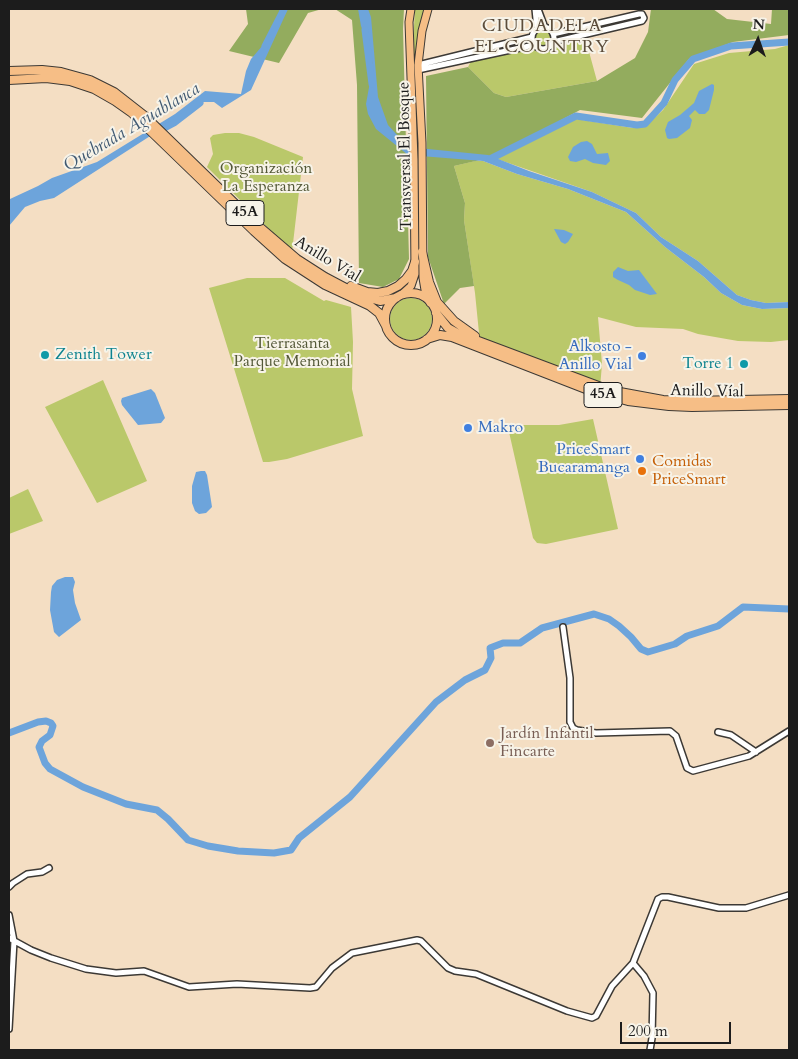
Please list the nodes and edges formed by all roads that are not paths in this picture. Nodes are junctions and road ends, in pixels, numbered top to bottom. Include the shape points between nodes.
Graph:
1 (411, 9) edge
2 (428, 9) edge
3 (536, 9) edge
4 (545, 28) junction
5 (537, 29) junction
6 (553, 34) junction
7 (532, 37) junction
8 (553, 42) junction
9 (534, 45) junction
10 (418, 68) junction
11 (9, 71) edge
12 (9, 80) edge
13 (144, 120) junction
14 (161, 136) junction
15 (418, 143) junction
16 (418, 160) junction
17 (422, 252) junction
18 (415, 262) junction
19 (334, 281) junction
20 (398, 297) junction
21 (430, 302) junction
22 (436, 313) junction
23 (386, 326) junction
24 (427, 339) junction
25 (492, 346) junction
26 (789, 399) edge
27 (789, 405) edge
28 (563, 627) dead end
29 (789, 731) edge
30 (718, 732) dead end
31 (756, 752) junction
32 (50, 868) dead end
33 (9, 887) edge
34 (789, 895) edge
35 (9, 915) edge
36 (11, 939) edge
37 (633, 963) junction
38 (9, 1029) edge
39 (650, 1050) edge

1 - 15 main road, Transversal El Bosque via 409,22
2 - 10 main road, Transversal El Bosque
3 - 4 street
3 - 5 street
4 - 5 street
4 - 6 street
5 - 7 street
6 - 8 street
6 - 8 street via 639,14 644,18
7 - 9 street
7 - 10 street
8 - 9 street via 546,49
9 - 10 street
10 - 15 main road, Transversal El Bosque
11 - 13 highway, Anillo Víal / 45A via 42,70 80,76 114,92
12 - 13 highway, Anillo Víal / 45A via 46,78 70,81 115,100
13 - 14 highway, Anillo Víal / 45A
14 - 19 highway, Anillo Víal / 45A via 284,250
14 - 23 highway, Anillo Víal / 45A via 285,259 325,285 370,306 379,313
15 - 16 main road, Transversal El Bosque
16 - 17 main road, Transversal El Bosque
16 - 18 main road, Transversal El Bosque
17 - 21 main road, Transversal El Bosque via 423,282
17 - 25 highway via 439,305 457,323
18 - 19 highway via 406,279 388,291 368,292
18 - 20 main road, Transversal El Bosque via 412,283
19 - 20 highway, Anillo Víal / 45A via 373,300 386,301
20 - 21 highway via 417,294
20 - 23 highway via 387,310
21 - 22 highway
22 - 24 highway via 435,328
22 - 25 highway, Anillo Víal / 45A via 452,330
23 - 24 highway via 391,335 403,343 418,344
24 - 27 highway, Anillo Víal / 45A via 437,335 449,336 591,391 628,401 692,407
25 - 26 highway, Anillo Víal / 45A via 603,388 632,395 690,401
28 - 31 street via 573,728 596,733 670,731 676,736 688,768 693,771
29 - 31 street
30 - 31 street via 731,735
32 - 33 street via 27,874
34 - 37 street via 746,908 718,908 662,897 656,902
35 - 36 street
36 - 37 street via 51,958 86,969 116,973 144,971 190,987 237,984 310,988 316,987 332,968 352,953 417,940 448,968 476,974 592,1018 612,986
36 - 38 street
37 - 39 street via 653,993

